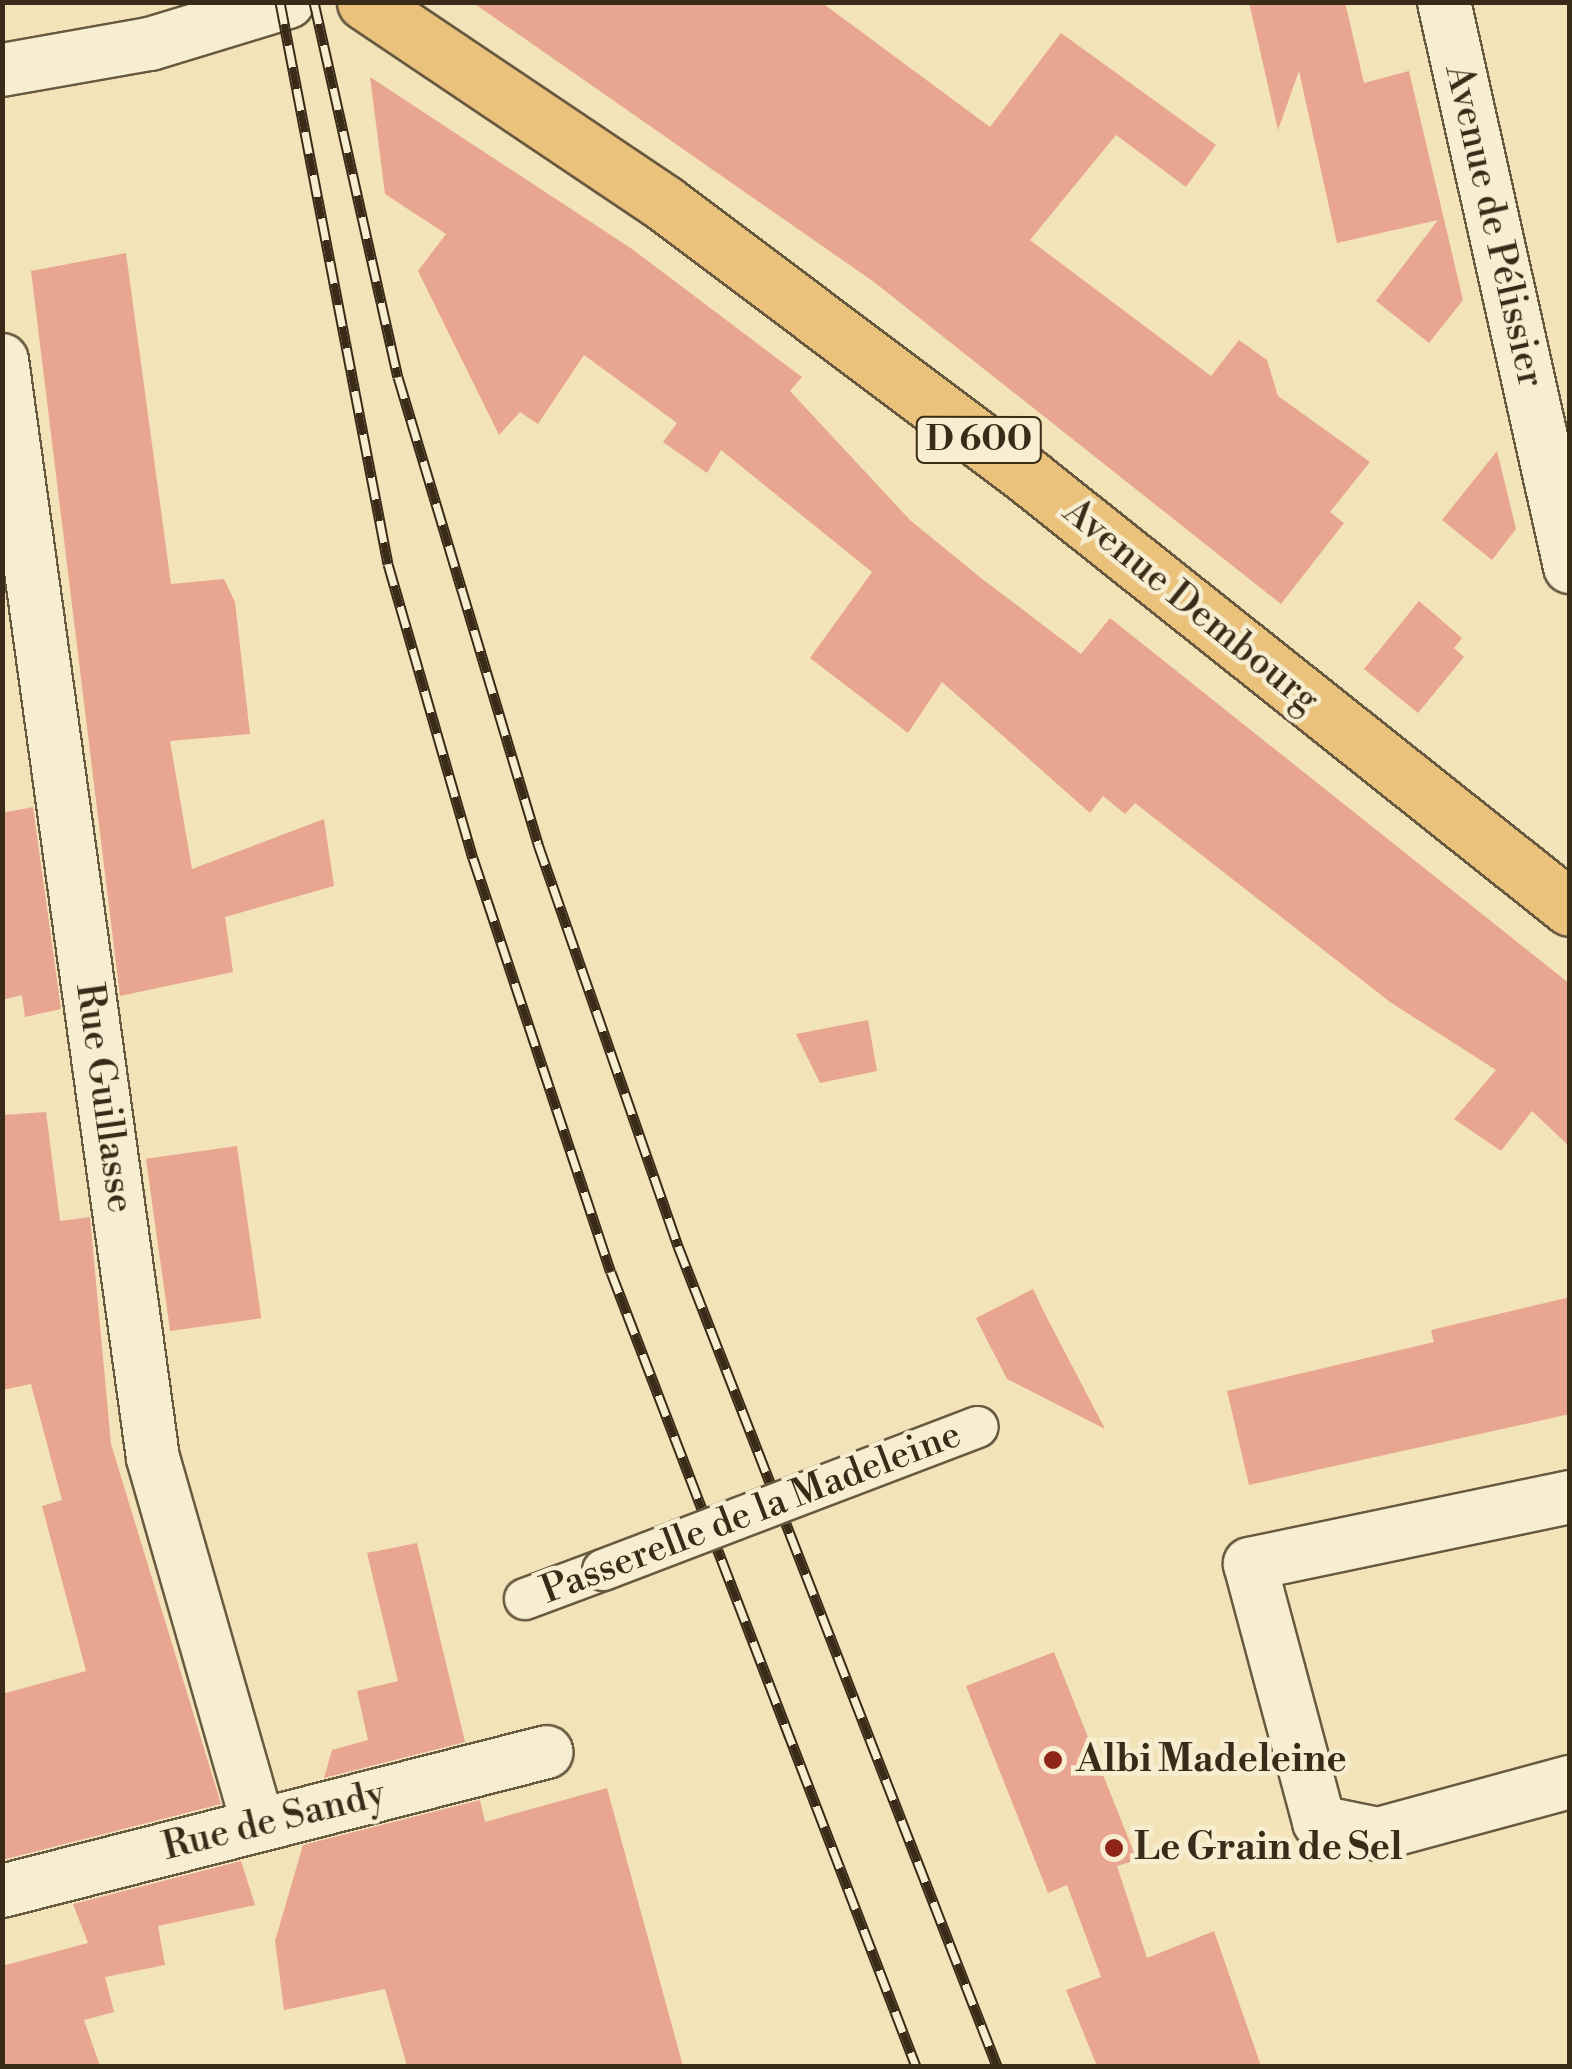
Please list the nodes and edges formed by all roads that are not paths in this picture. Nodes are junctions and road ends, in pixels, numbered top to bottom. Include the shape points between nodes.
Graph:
1 (288, 2) edge
2 (365, 2) edge
3 (1444, 2) edge
4 (2, 70) edge
5 (2, 360) edge
6 (1570, 567) edge
7 (1570, 908) edge
8 (978, 1427) dead end
9 (1570, 1497) edge
10 (525, 1599) dead end
11 (547, 1752) dead end
12 (1570, 1782) edge
13 (258, 1825) junction
14 (2, 1892) edge

1 - 4 street via 150,44
2 - 7 main road, Avenue Dembourg / D 600 via 664,204 1030,478
3 - 6 street, Avenue de Pélissier
5 - 13 street, Rue Guillasse via 153,1458
8 - 10 street, Passerelle de la Madeleine, bridge
9 - 12 street via 1250,1564 1320,1822 1378,1834
11 - 13 street, Rue de Sandy
13 - 14 street, Rue de Sandy

